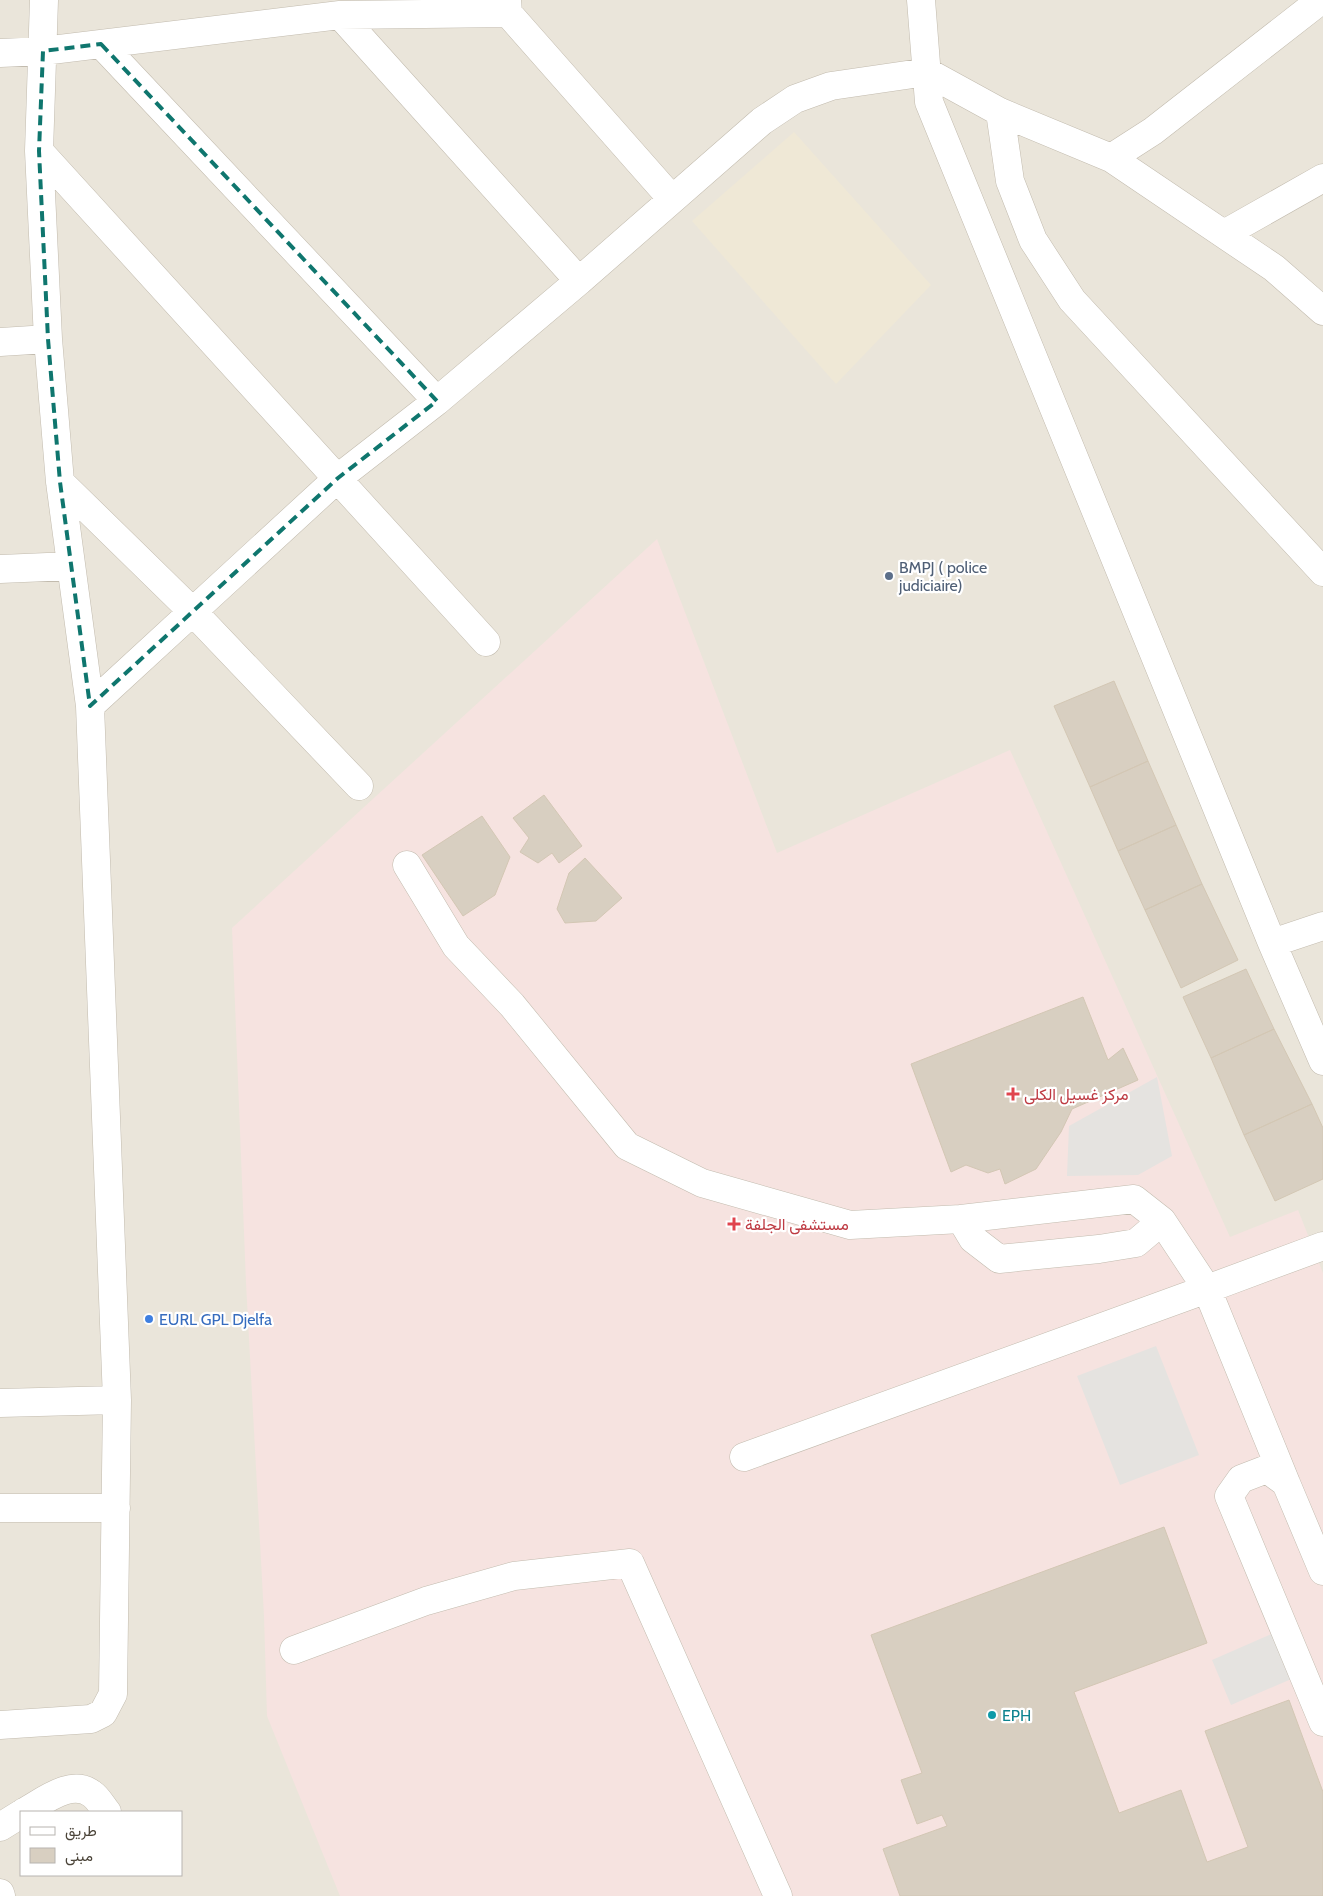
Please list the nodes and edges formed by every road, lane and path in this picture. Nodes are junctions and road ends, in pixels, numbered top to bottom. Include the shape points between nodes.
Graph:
1 (44, 0) edge
2 (921, 0) edge
3 (1321, 0) edge
4 (508, 7) edge
5 (340, 15) junction
6 (101, 44) junction
7 (43, 51) junction
8 (0, 52) edge
9 (927, 72) junction
10 (1000, 112) junction
11 (39, 151) junction
12 (1110, 158) junction
13 (1323, 178) edge
14 (672, 199) junction
15 (1224, 234) junction
16 (579, 281) junction
17 (1323, 311) edge
18 (48, 339) junction
19 (0, 342) edge
20 (437, 400) junction
21 (338, 478) junction
22 (60, 482) junction
23 (71, 566) junction
24 (0, 569) edge
25 (1323, 572) edge
26 (194, 613) junction
27 (486, 642) dead end
28 (90, 706) junction
29 (359, 786) dead end
30 (407, 865) dead end
31 (1323, 926) edge
32 (1272, 943) junction
33 (1323, 1061) edge
34 (961, 1219) junction
35 (1162, 1221) junction
36 (1323, 1246) edge
37 (1208, 1289) junction
38 (117, 1400) junction
39 (0, 1403) edge
40 (744, 1457) dead end
41 (1286, 1483) junction
42 (0, 1508) edge
43 (116, 1508) junction
44 (1323, 1571) edge
45 (294, 1650) dead end
46 (1323, 1722) edge
47 (0, 1726) edge
48 (27, 1811) edge
49 (106, 1811) edge
50 (20, 1815) edge
51 (0, 1827) edge
52 (778, 1896) edge

1 - 7 street
2 - 9 street
3 - 12 street via 1153,131
4 - 5 street
4 - 14 street
5 - 6 street
5 - 16 street
6 - 7 street
6 - 20 street
7 - 8 street
7 - 11 street
9 - 10 street
9 - 14 street via 830,86 795,99 762,121
9 - 32 street via 929,102
10 - 12 street
10 - 25 street via 1010,180 1033,240 1072,300
11 - 18 street
11 - 21 street
12 - 15 street
13 - 15 street
14 - 16 street
15 - 17 street via 1274,268
16 - 20 street
18 - 19 street
18 - 22 street
20 - 21 street
21 - 26 street
21 - 27 street
22 - 23 street
22 - 26 street
23 - 24 street
23 - 28 street
26 - 28 street
26 - 29 street
28 - 38 street
30 - 34 street via 456,946 512,1005 627,1146 702,1183 850,1225
31 - 32 street
32 - 33 street
34 - 35 street via 1134,1199
34 - 35 street via 973,1239 999,1259 1136,1243
35 - 37 street
36 - 37 street
37 - 40 street
37 - 41 street
38 - 39 street
38 - 43 street
41 - 44 street
41 - 46 street via 1267,1469 1241,1479 1229,1496
42 - 43 street
43 - 47 street via 113,1694 109,1706 91,1719
45 - 52 street via 426,1601 514,1576 630,1563
48 - 49 street via 71,1787 93,1794
50 - 51 street

